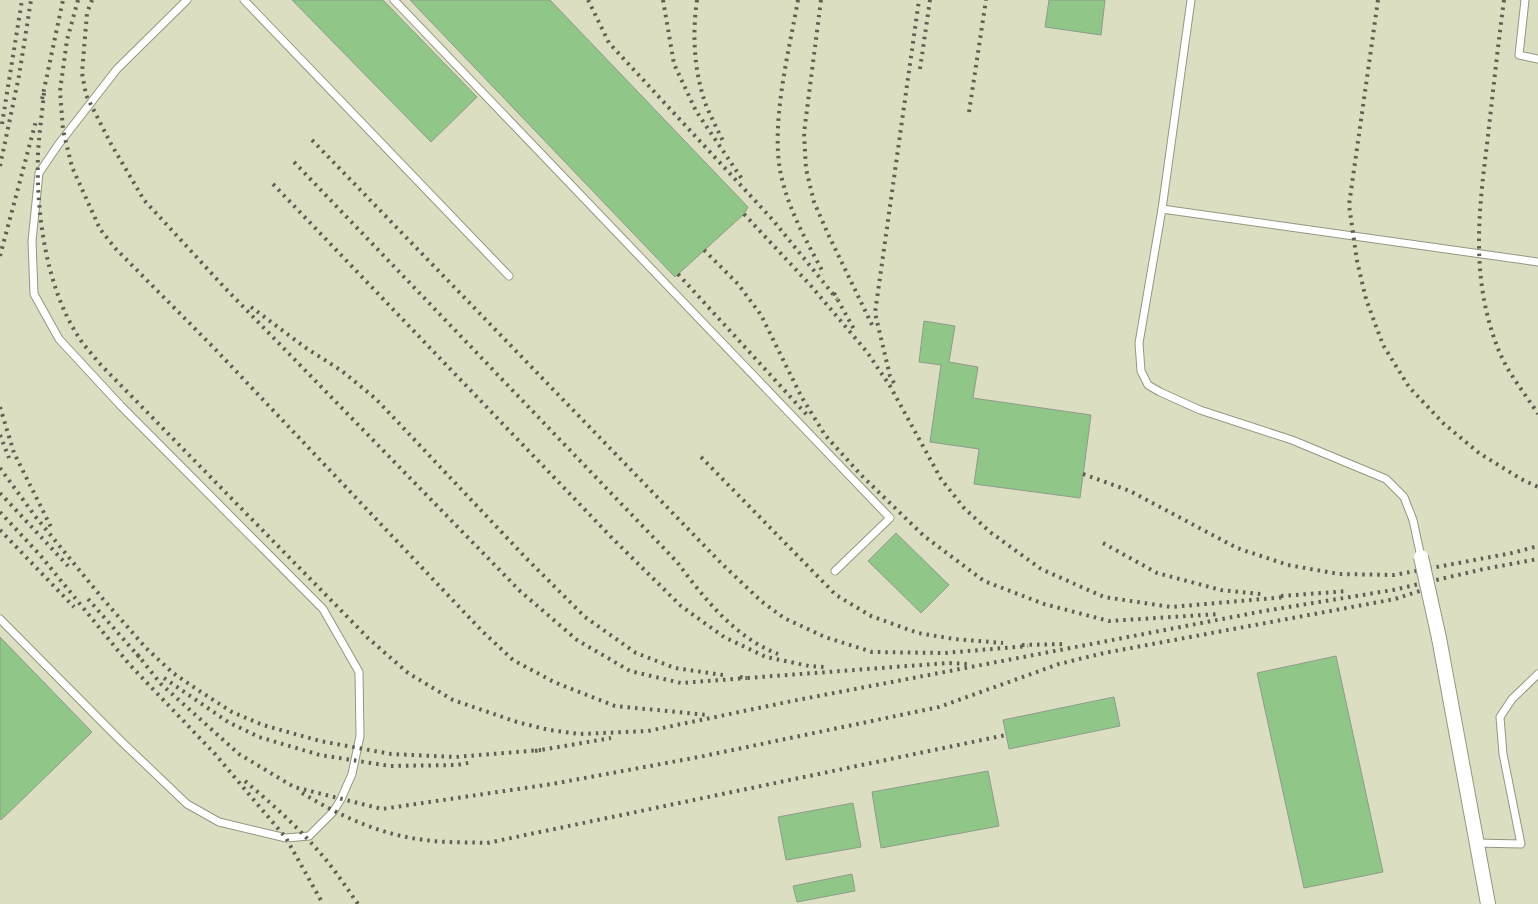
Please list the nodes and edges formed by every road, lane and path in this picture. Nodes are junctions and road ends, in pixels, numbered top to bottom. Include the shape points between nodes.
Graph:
1 (187, 0) edge
2 (244, 0) edge
3 (394, 0) edge
4 (1191, 0) edge
5 (1525, 0) edge
6 (1538, 59) edge
7 (1162, 209) junction
8 (1538, 262) edge
9 (509, 276) dead end
10 (1421, 557) joint
11 (835, 572) dead end
12 (0, 619) edge
13 (1538, 674) edge
14 (1475, 843) junction
15 (1488, 904) edge

1 - 12 lane via 117,68 38,173 32,241 34,294 59,339 121,406 323,609 359,672 359,748 341,799 333,812 306,837 286,838 218,822 187,804
2 - 9 lane
3 - 11 lane via 890,518
4 - 7 lane
5 - 6 lane via 1518,55
7 - 8 lane
7 - 10 lane via 1139,343 1141,372 1148,385 1200,410 1292,440 1386,479 1404,497
10 - 14 street, bridge via 1439,638
13 - 14 lane via 1512,699 1500,717 1503,754 1521,844
14 - 15 street

